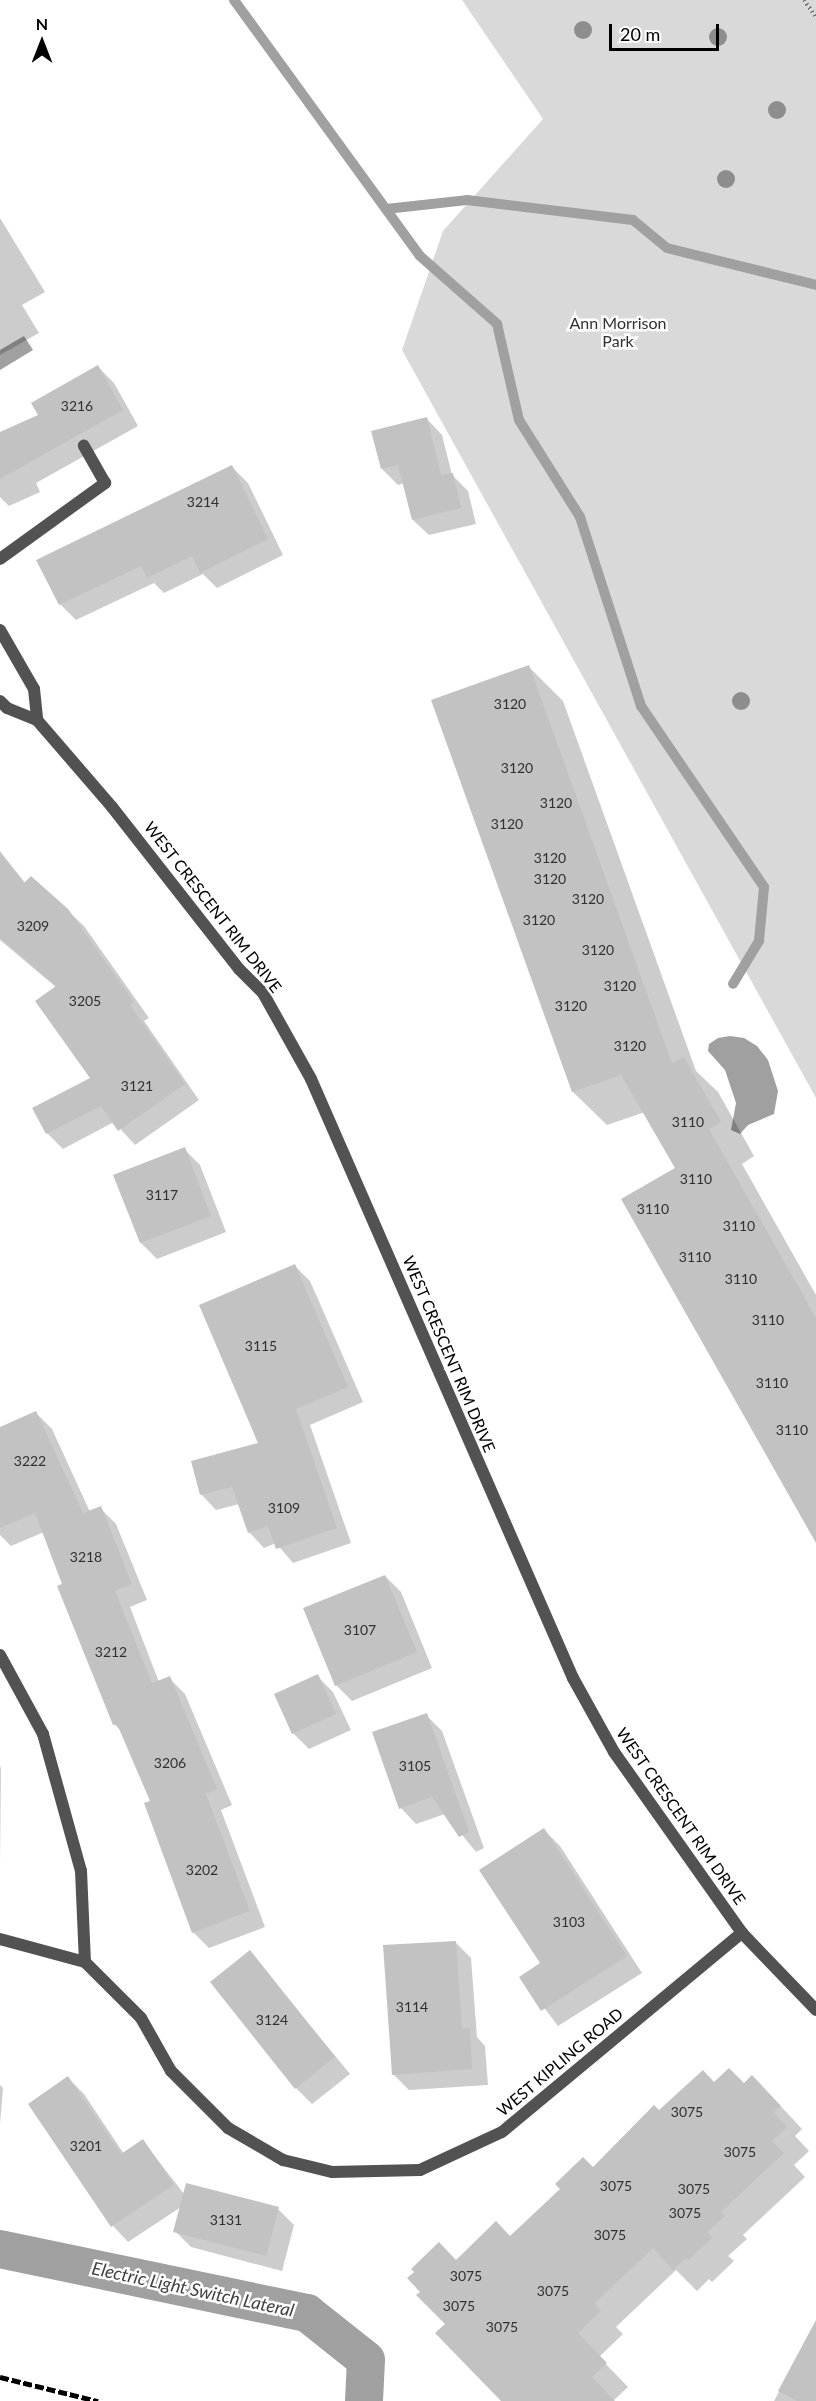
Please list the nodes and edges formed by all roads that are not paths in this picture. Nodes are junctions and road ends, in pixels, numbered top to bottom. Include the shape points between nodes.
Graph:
1 (84, 446) dead end
2 (0, 559) edge
3 (0, 630) edge
4 (0, 701) edge
5 (37, 720) junction
6 (0, 1655) edge
7 (742, 1933) junction
8 (0, 1939) edge
9 (85, 1962) junction
10 (816, 2010) edge

1 - 2 street via 105,483
3 - 5 street via 34,689
4 - 5 street, WEST CRESCENT RIM DRIVE via 7,708
5 - 7 street, WEST CRESCENT RIM DRIVE via 112,807 239,969 263,993 311,1079 573,1678 614,1752
6 - 9 street via 43,1734 81,1871
7 - 9 street, WEST KIPLING ROAD via 502,2132 420,2170 332,2172 283,2160 228,2128 171,2071 141,2018
7 - 10 street, WEST CRESCENT RIM DRIVE
8 - 9 street, WEST KIPLING ROAD

